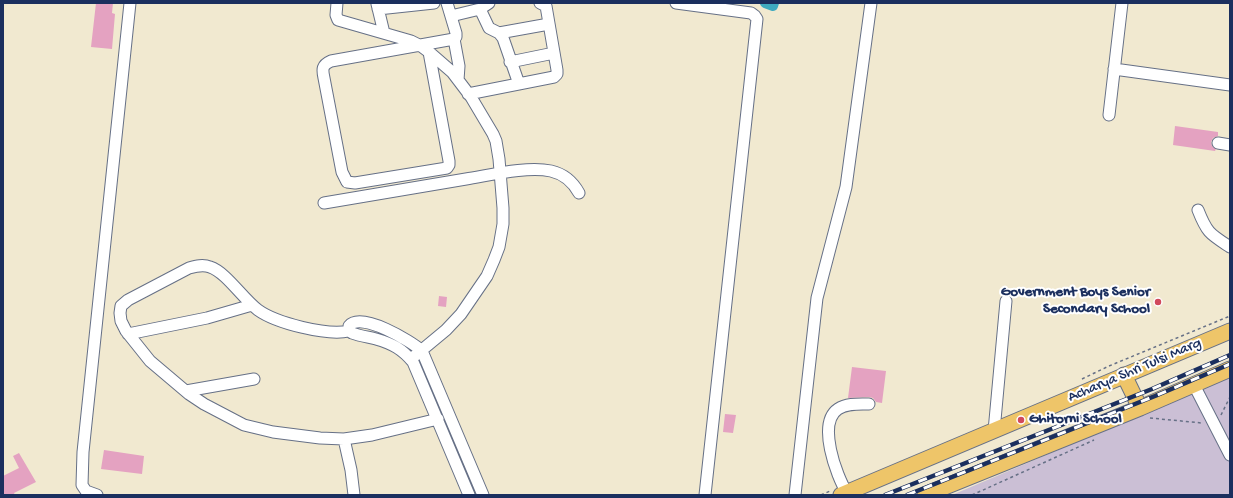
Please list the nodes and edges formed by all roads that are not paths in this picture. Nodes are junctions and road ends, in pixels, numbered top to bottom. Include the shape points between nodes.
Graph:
1 (130, 3) edge
2 (337, 3) edge
3 (434, 3) edge
4 (447, 3) edge
5 (540, 3) edge
6 (676, 3) edge
7 (871, 3) edge
8 (1122, 3) edge
9 (377, 6) edge
10 (485, 6) edge
11 (451, 16) junction
12 (549, 24) junction
13 (384, 33) junction
14 (499, 33) junction
15 (454, 39) junction
16 (425, 49) junction
17 (554, 53) junction
18 (510, 62) junction
19 (1114, 69) junction
20 (458, 80) junction
21 (519, 84) junction
22 (1230, 85) edge
23 (468, 94) junction
24 (1108, 115) dead end
25 (1218, 143) dead end
26 (1230, 145) edge
27 (500, 173) junction
28 (579, 194) dead end
29 (324, 203) dead end
30 (1198, 210) dead end
31 (1230, 247) edge
32 (1006, 301) dead end
33 (252, 306) junction
34 (349, 330) junction
35 (1230, 331) edge
36 (128, 334) junction
37 (422, 351) junction
38 (411, 359) junction
39 (1230, 369) edge
40 (1124, 375) junction
41 (254, 379) dead end
42 (1194, 385) junction
43 (186, 391) junction
44 (869, 404) dead end
45 (1144, 413) junction
46 (438, 419) junction
47 (994, 431) junction
48 (344, 439) junction
49 (1230, 455) edge
50 (844, 494) edge
51 (97, 495) edge
52 (354, 495) edge
53 (469, 495) edge
54 (483, 495) edge
55 (705, 495) edge
56 (796, 495) edge
57 (925, 495) edge

1 - 51 street via 84,452 82,485 86,492
2 - 13 street via 338,20
3 - 9 street
4 - 11 street
5 - 12 street via 546,6
6 - 55 street via 751,14 757,19
7 - 56 street via 846,187 817,298
8 - 19 street
9 - 13 street
10 - 11 street
10 - 14 street via 489,28
11 - 15 street via 456,33
12 - 14 street
12 - 17 street
13 - 16 street
14 - 18 street
15 - 16 street
15 - 20 street via 459,66
16 - 16 street via 449,165 447,168 355,183 347,182 342,172 323,67 331,61
16 - 20 street via 444,64
17 - 18 street
17 - 21 street via 557,70 554,77
18 - 21 street
19 - 22 street
19 - 24 street
20 - 23 street
21 - 23 street
23 - 27 street via 496,141
25 - 26 street
27 - 28 street via 552,171 567,178
27 - 29 street
27 - 37 street via 503,224 499,247 487,276 461,314
30 - 31 street via 1209,233
32 - 47 street
33 - 34 street via 264,314 307,328 336,332
33 - 36 street
33 - 36 street via 216,270 198,266 189,268 123,303 121,321
34 - 37 street via 352,323 370,324 401,336
34 - 38 street via 399,348
35 - 40 highway, Acharya Shri Tulsi Marg
36 - 43 street via 150,361
37 - 38 street
37 - 54 street
38 - 46 street
39 - 42 highway
40 - 45 highway
40 - 47 highway, Acharya Shri Tulsi Marg
41 - 43 street
42 - 45 highway
42 - 49 street
43 - 48 street via 204,404 244,425 273,432
44 - 50 street via 847,405 834,412 831,418 828,432 830,448
45 - 57 highway
46 - 48 street
46 - 53 street
47 - 50 highway, Acharya Shri Tulsi Marg
48 - 52 street

